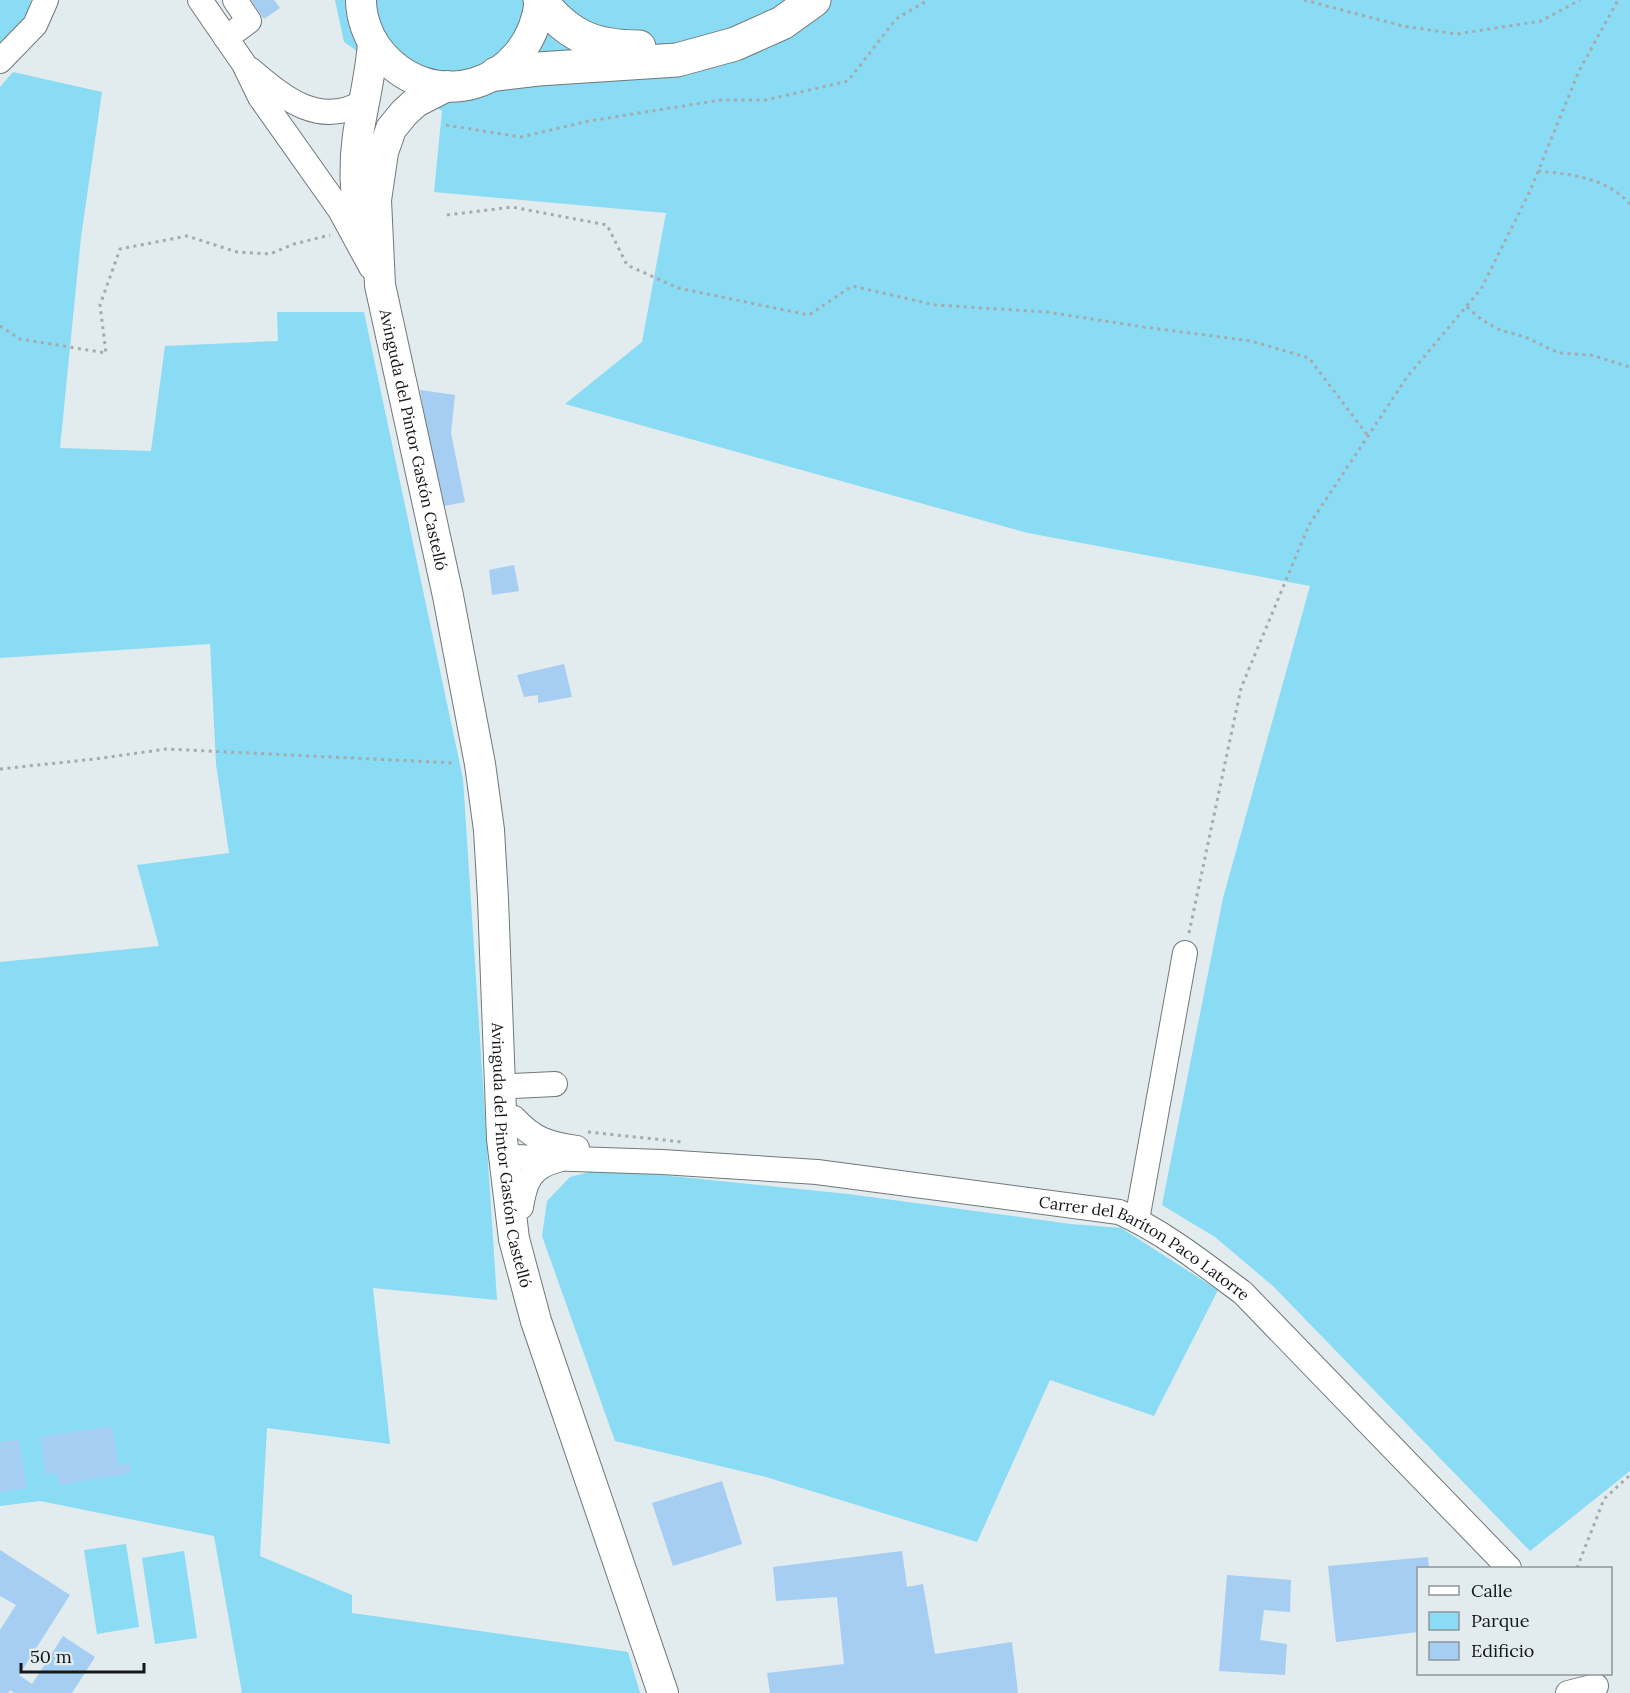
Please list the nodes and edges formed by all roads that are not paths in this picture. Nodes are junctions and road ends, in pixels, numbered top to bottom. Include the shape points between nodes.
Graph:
1 (46, 0) edge
2 (200, 0) edge
3 (235, 0) edge
4 (361, 0) edge
5 (540, 0) edge
6 (795, 0) edge
7 (814, 0) edge
8 (226, 38) junction
9 (373, 42) junction
10 (0, 61) edge
11 (244, 64) junction
12 (496, 74) junction
13 (447, 86) junction
14 (364, 100) junction
15 (375, 276) junction
16 (448, 596) junction
17 (1185, 953) road end
18 (555, 1084) dead end
19 (509, 1105) junction
20 (515, 1157) junction
21 (566, 1159) junction
22 (662, 1162) junction
23 (521, 1207) junction
24 (1137, 1220) junction
25 (1507, 1567) edge
26 (1594, 1684) edge
27 (663, 1693) edge
28 (673, 1693) edge
29 (1568, 1693) edge

1 - 10 street via 35,25
2 - 8 street, Avinguda del Pintor Gastón Castelló
3 - 8 street via 249,21
4 - 9 main road via 365,25
5 - 6 highway via 568,30 585,39 608,45 655,47 694,44 724,36 751,26
5 - 12 main road via 527,43
7 - 12 highway via 782,23 735,44 677,60
8 - 11 street, Avinguda del Pintor Gastón Castelló
9 - 13 main road via 396,69 429,84
9 - 14 main road, Avinguda del Pintor Gastón Castelló
11 - 14 street, Avinguda del Pintor Gastón Castelló via 291,101 309,109 339,112
11 - 15 street, Avinguda del Pintor Gastón Castelló via 260,97 340,210
12 - 13 main road via 472,84
13 - 15 main road, Avinguda del Pintor Gastón Castelló via 416,102 391,129 378,179
14 - 15 main road, Avinguda del Pintor Gastón Castelló via 358,137 358,212
15 - 16 main road, Avinguda del Pintor Gastón Castelló
16 - 19 main road, Avinguda del Pintor Gastón Castelló via 489,830
16 - 19 main road, Avinguda del Pintor Gastón Castelló via 481,723 500,824 510,985
17 - 24 street
18 - 19 street
19 - 20 main road, Avinguda del Pintor Gastón Castelló via 510,1152
19 - 22 street, Carrer del Baríton Paco Latorre via 523,1128 549,1144
19 - 27 main road, Avinguda del Pintor Gastón Castelló via 502,1139 514,1239 531,1301
20 - 21 street, Carrer del Baríton Paco Latorre
20 - 23 main road, Avinguda del Pintor Gastón Castelló
21 - 22 street, Carrer del Baríton Paco Latorre
21 - 23 street, Avinguda del Pintor Gastón Castelló via 534,1171 524,1185
22 - 24 street, Carrer del Baríton Paco Latorre via 819,1172 1119,1212
23 - 28 main road, Avinguda del Pintor Gastón Castelló via 527,1244 560,1357
24 - 25 street, Carrer del Baríton Paco Latorre via 1243,1293
26 - 29 street

